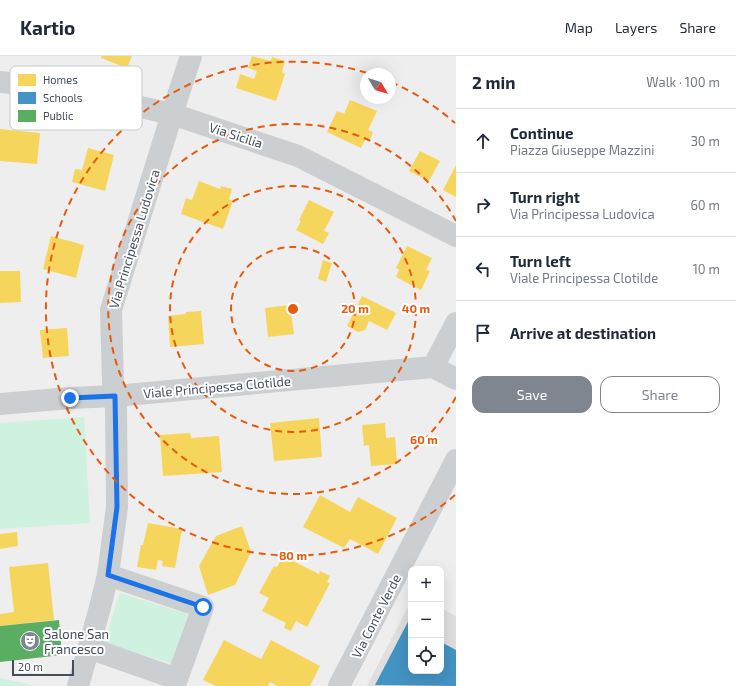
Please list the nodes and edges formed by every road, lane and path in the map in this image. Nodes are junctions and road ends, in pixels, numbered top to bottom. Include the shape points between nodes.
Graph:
1 (191, 56) edge
2 (0, 82) edge
3 (10, 83) edge
4 (142, 107) edge
5 (172, 114) junction
6 (456, 236) edge
7 (456, 323) edge
8 (433, 367) junction
9 (456, 380) edge
10 (115, 396) junction
11 (0, 404) edge
12 (456, 460) edge
13 (108, 575) junction
14 (89, 648) junction
15 (78, 686) edge
16 (339, 686) edge

1 - 5 street, Via Principessa Ludovica
2 - 3 street, Via Sicilia
4 - 5 street, Via Sicilia
5 - 6 street, Via Sicilia via 298,156
5 - 10 street, Via Principessa Ludovica via 111,310
7 - 8 street
8 - 9 street
8 - 10 street, Viale Principessa Clotilde
10 - 11 street, Viale Principessa Clotilde
10 - 13 street, Via Principessa Ludovica via 117,507
12 - 16 street, Via Conte Verde
13 - 14 street, Via Principessa Ludovica
13 - 14 street via 203,607 177,679
14 - 15 street, Via Principessa Ludovica

